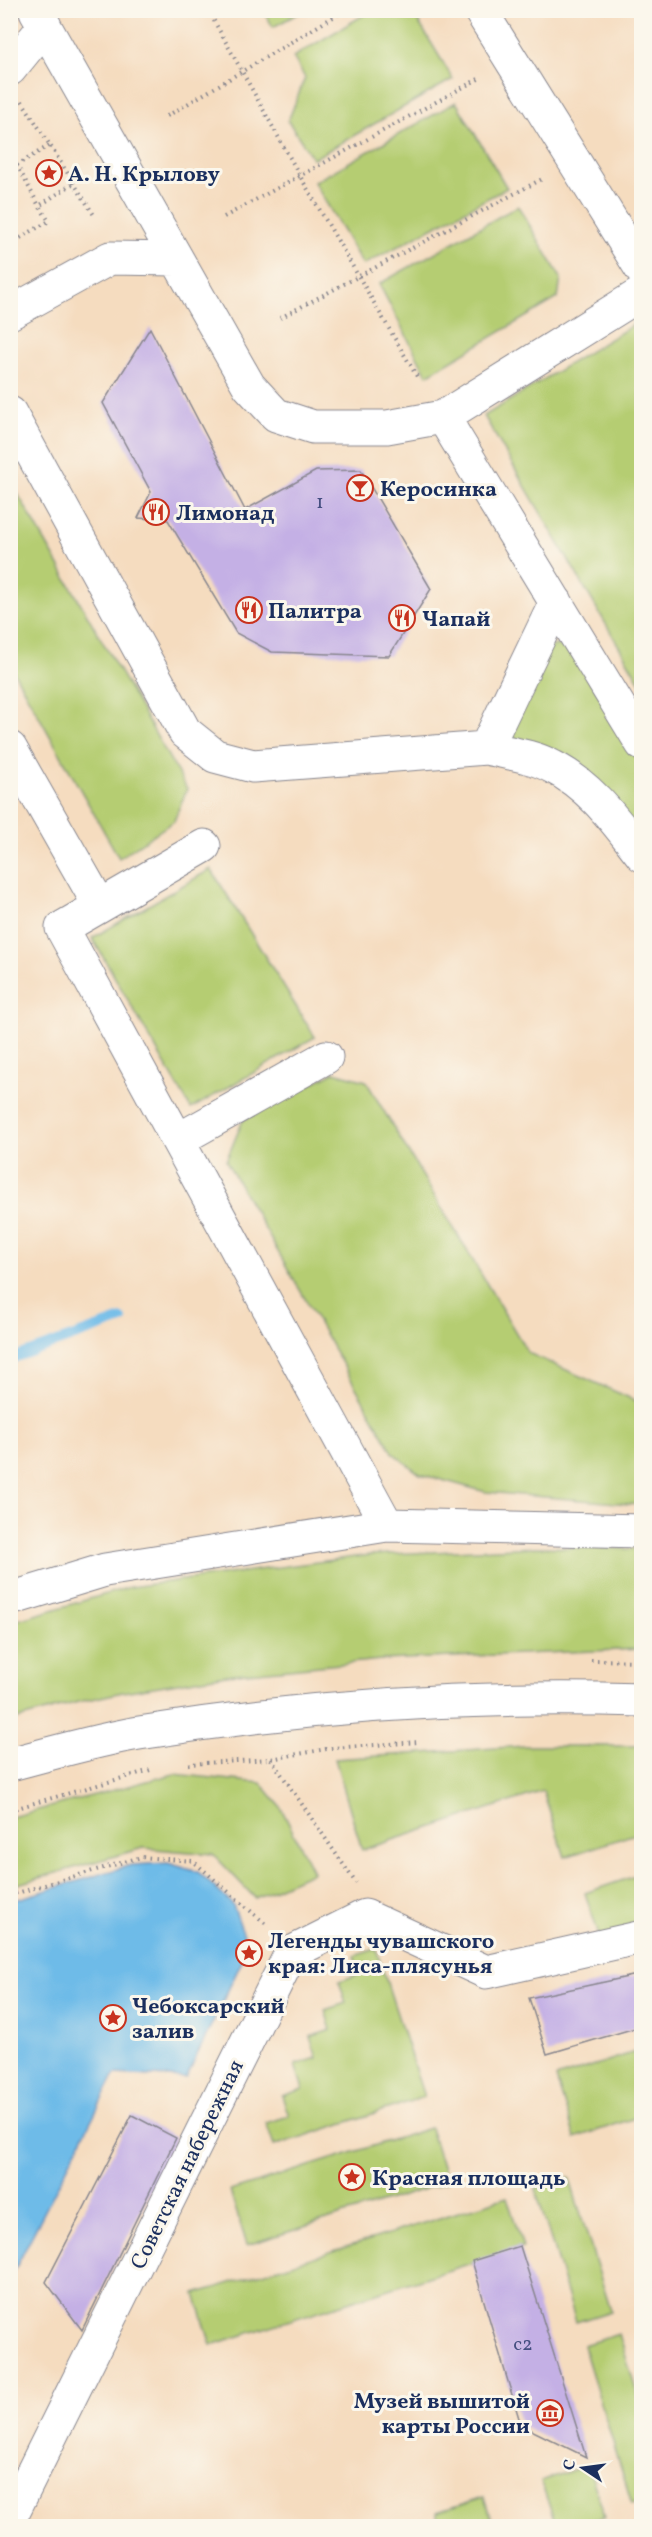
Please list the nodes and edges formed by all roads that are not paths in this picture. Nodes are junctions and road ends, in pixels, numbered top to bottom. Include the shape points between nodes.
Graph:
1 (480, 10) edge
2 (39, 15) edge
3 (14, 82) edge
4 (177, 259) junction
5 (642, 270) edge
6 (642, 293) edge
7 (10, 313) edge
8 (10, 413) edge
9 (443, 417) junction
10 (556, 602) junction
11 (642, 744) edge
12 (10, 748) edge
13 (486, 748) junction
14 (204, 846) dead end
15 (642, 855) edge
16 (100, 906) junction
17 (326, 1057) dead end
18 (178, 1140) junction
19 (387, 1525) junction
20 (642, 1531) edge
21 (10, 1599) edge
22 (642, 1700) edge
23 (10, 1764) edge
24 (642, 1936) edge
25 (10, 2518) edge

1 - 5 street
2 - 3 street
2 - 4 street
4 - 7 street via 110,258
4 - 9 street via 249,386 276,415 313,426 345,427 387,427
6 - 9 street
8 - 13 street via 185,732 214,756 254,766
9 - 10 street
10 - 11 street
10 - 13 street
12 - 16 street
13 - 15 street via 552,766 581,784
14 - 16 street
16 - 18 street via 62,928
17 - 18 street
18 - 19 street
19 - 20 street
19 - 21 street via 105,1570
22 - 23 street via 556,1698 261,1715 136,1733
24 - 25 street, Советская набережная via 486,1972 356,1903 291,1953

